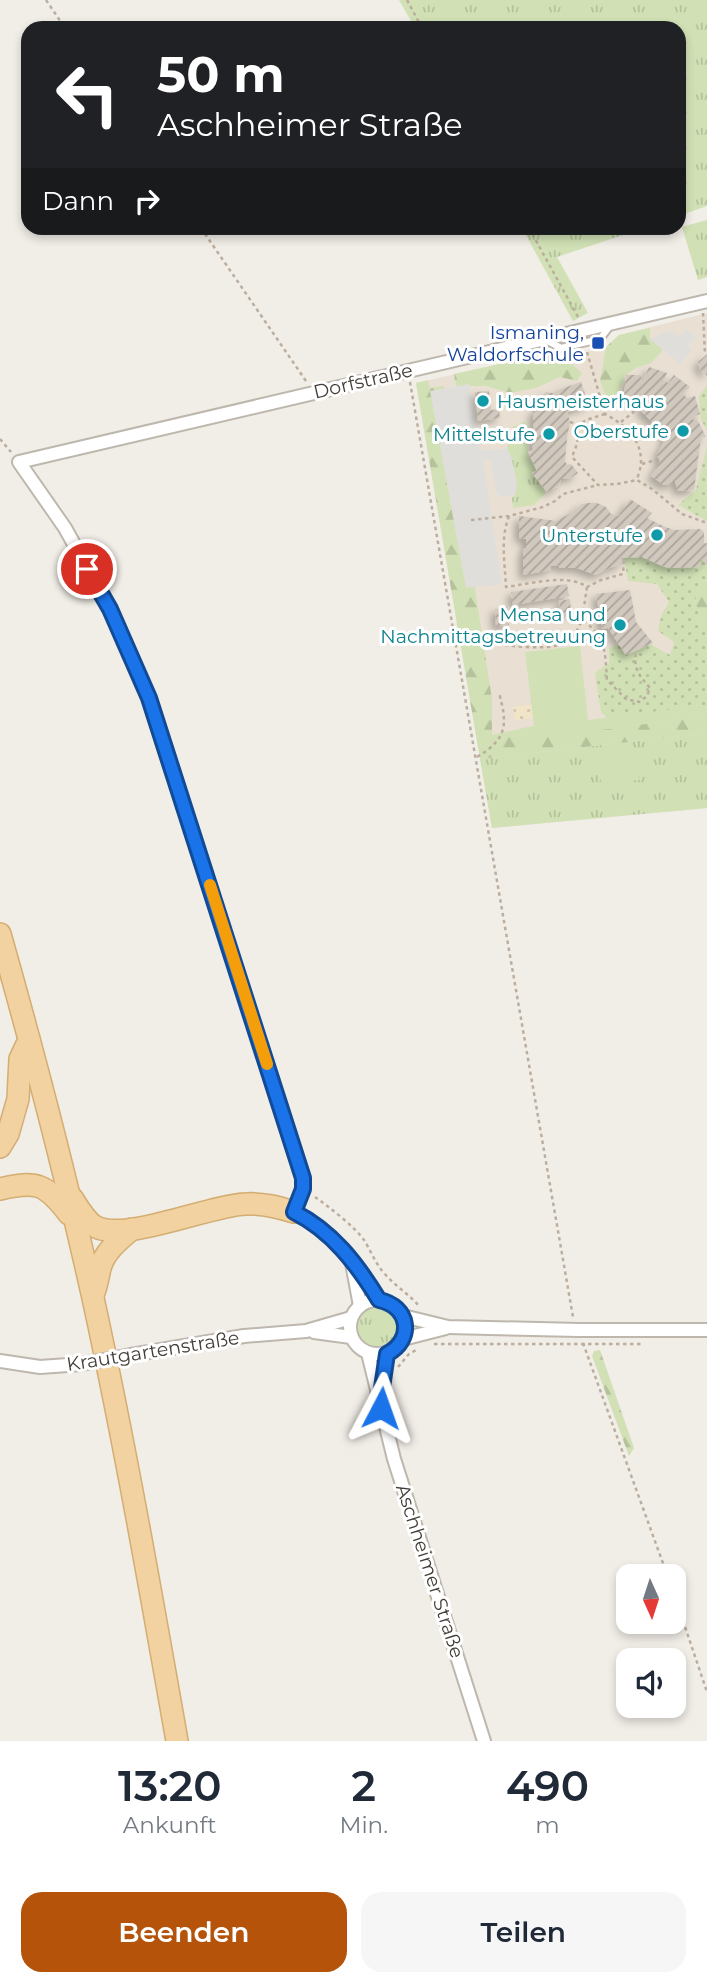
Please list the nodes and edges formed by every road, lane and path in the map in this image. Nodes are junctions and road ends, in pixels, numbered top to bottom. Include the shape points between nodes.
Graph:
1 (46, 0) edge
2 (407, 0) edge
3 (60, 21) edge
4 (418, 21) edge
5 (206, 235) edge
6 (533, 235) edge
7 (705, 307) edge
8 (584, 336) junction
9 (705, 355) edge
10 (408, 370) junction
11 (314, 392) junction
12 (640, 402) dead end
13 (605, 414) junction
14 (570, 422) dead end
15 (620, 423) junction
16 (579, 425) junction
17 (0, 439) edge
18 (4, 444) junction
19 (0, 449) edge
20 (572, 457) junction
21 (659, 459) dead end
22 (19, 462) junction
23 (566, 463) dead end
24 (642, 464) junction
25 (637, 480) junction
26 (598, 485) junction
27 (509, 516) junction
28 (471, 520) dead end
29 (707, 523) edge
30 (624, 558) dead end
31 (587, 587) junction
32 (582, 620) junction
33 (491, 643) dead end
34 (636, 651) dead end
35 (499, 693) dead end
36 (476, 758) junction
37 (0, 934) edge
38 (29, 1040) junction
39 (0, 1147) edge
40 (0, 1189) edge
41 (66, 1191) junction
42 (294, 1212) junction
43 (74, 1220) junction
44 (132, 1229) junction
45 (352, 1263) junction
46 (92, 1297) junction
47 (379, 1300) junction
48 (360, 1306) junction
49 (403, 1316) junction
50 (351, 1318) junction
51 (448, 1328) junction
52 (707, 1330) edge
53 (306, 1331) junction
54 (579, 1331) junction
55 (351, 1337) junction
56 (402, 1339) junction
57 (652, 1343) dead end
58 (424, 1345) dead end
59 (584, 1345) junction
60 (368, 1353) junction
61 (387, 1354) junction
62 (0, 1361) edge
63 (380, 1401) junction
64 (663, 1564) edge
65 (686, 1630) edge
66 (707, 1692) edge
67 (177, 1741) edge
68 (484, 1741) edge

1 - 3 path
2 - 4 path
5 - 11 path
6 - 8 path
7 - 8 street, Dorfstraße via 611,323
7 - 9 path
8 - 10 street, Dorfstraße via 545,339
8 - 13 path
10 - 11 street, Dorfstraße
10 - 36 path
11 - 22 street, Dorfstraße
12 - 15 path
13 - 15 path
13 - 16 path
14 - 16 path
15 - 24 path via 635,439
16 - 20 path
17 - 18 path
18 - 19 path
18 - 22 path
20 - 23 path
20 - 26 path
21 - 24 path
22 - 42 street via 65,528 110,609 149,698 303,1178
24 - 25 path
25 - 26 path
25 - 29 path via 682,514
26 - 27 path
27 - 28 path
27 - 31 path via 502,541 506,587 559,580 580,581
30 - 31 path via 623,574
31 - 32 path
32 - 33 path via 564,643 520,647
32 - 34 path via 602,640 607,680 626,699 639,702 650,688 637,671
35 - 36 path via 505,724 499,741
36 - 54 path
37 - 38 main road
38 - 39 main road via 20,1059 18,1099
38 - 41 main road
40 - 43 main road via 32,1183 55,1195
41 - 43 main road
41 - 44 main road via 95,1226
42 - 44 main road via 244,1203
42 - 45 street via 330,1234
43 - 46 main road
44 - 46 main road via 106,1254
45 - 47 street
45 - 48 street
46 - 67 main road
47 - 48 street
47 - 49 street via 393,1305
48 - 50 street
49 - 51 street
49 - 56 street
50 - 53 street, Krautgartenstraße
50 - 55 street
51 - 54 street
51 - 56 street
52 - 54 street
53 - 55 street, Krautgartenstraße
53 - 62 street, Krautgartenstraße, bridge via 244,1336 82,1364 40,1367
55 - 60 street
56 - 61 street
57 - 59 path
58 - 59 path
59 - 64 path
60 - 61 street
60 - 63 street, Aschheimer Straße
61 - 63 street, Aschheimer Straße
63 - 68 street, Aschheimer Straße via 394,1459
65 - 66 path

